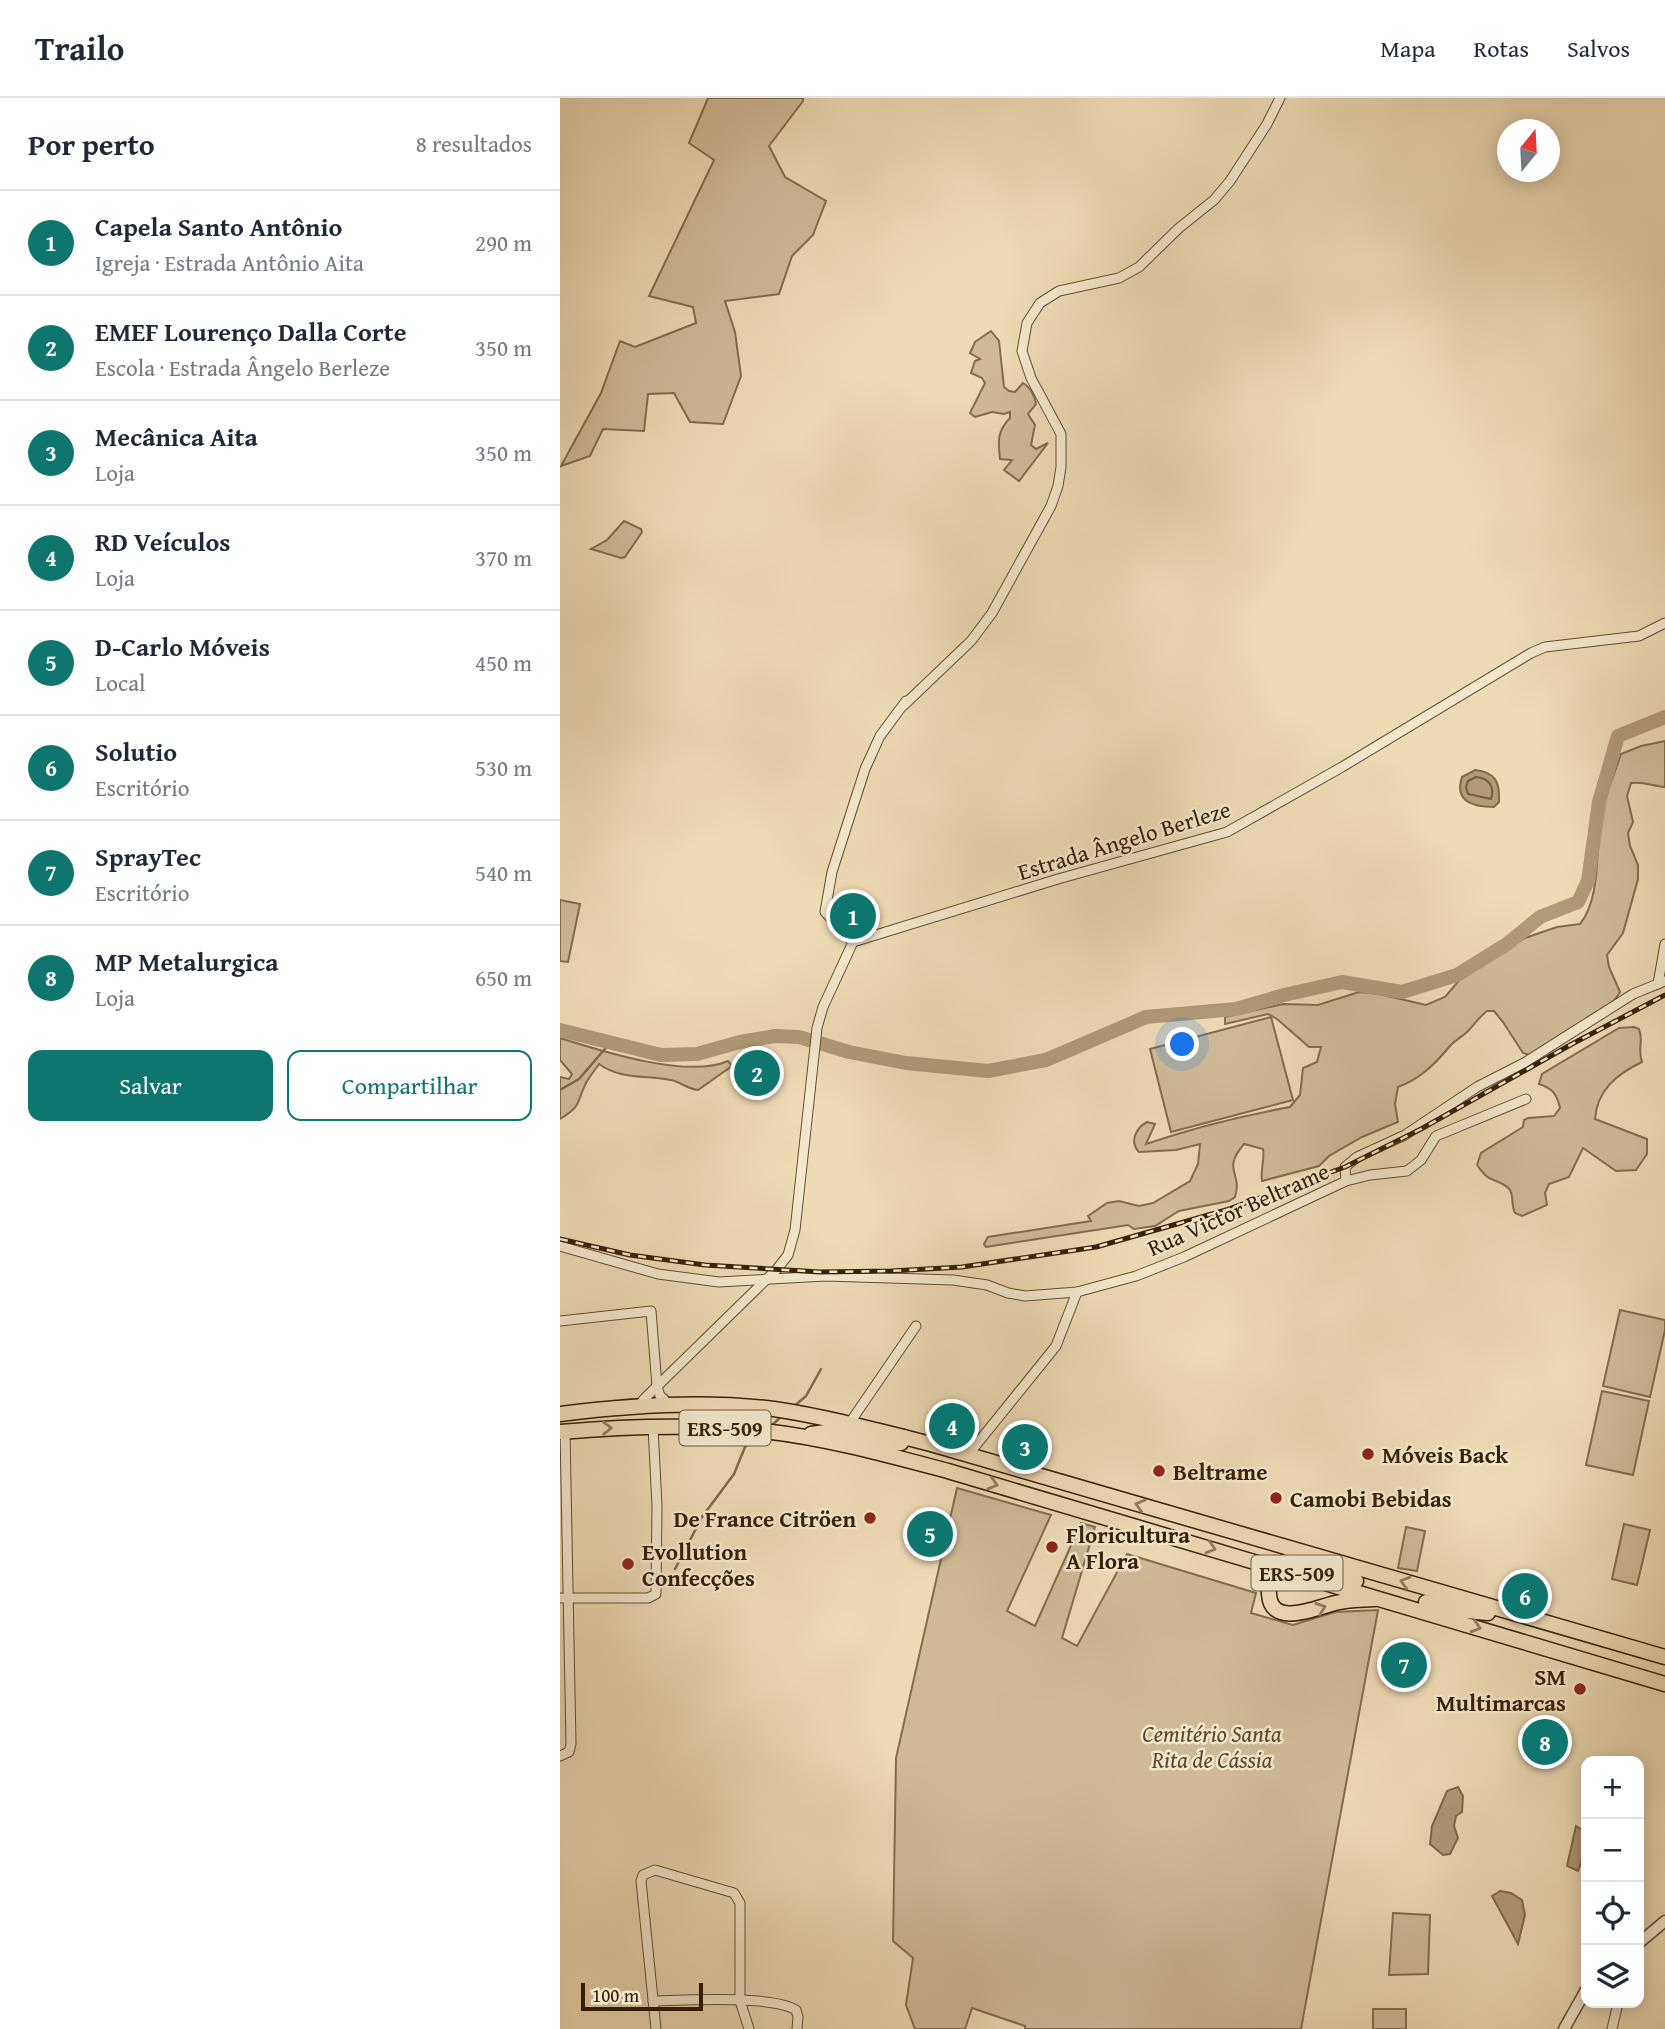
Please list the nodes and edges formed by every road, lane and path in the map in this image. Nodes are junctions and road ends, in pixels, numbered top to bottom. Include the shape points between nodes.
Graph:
1 (1280, 98) edge
2 (1665, 624) edge
3 (853, 942) junction
4 (1665, 944) edge
5 (1661, 983) edge
6 (1527, 1099) dead end
7 (1346, 1181) junction
8 (560, 1246) edge
9 (766, 1280) junction
10 (1077, 1292) junction
11 (560, 1321) edge
12 (916, 1326) dead end
13 (655, 1366) junction
14 (674, 1370) junction
15 (666, 1396) junction
16 (560, 1406) edge
17 (560, 1414) edge
18 (849, 1424) junction
19 (653, 1427) junction
20 (562, 1431) edge
21 (796, 1436) junction
22 (904, 1437) junction
23 (968, 1455) junction
24 (1274, 1567) junction
25 (564, 1598) edge
26 (1382, 1598) junction
27 (1522, 1616) junction
28 (1665, 1657) edge
29 (1665, 1684) edge
30 (565, 1754) edge
31 (1665, 1921) edge
32 (1644, 1938) edge
33 (1581, 1999) edge
34 (653, 2001) junction
35 (740, 2001) junction
36 (1617, 2008) edge
37 (656, 2029) edge
38 (749, 2029) edge
39 (797, 2029) edge
40 (1564, 2029) edge
41 (1612, 2029) edge

1 - 3 street via 1230,181 1139,267 1119,278 1059,291 1040,303 1027,323 1022,351 1061,434 1058,486 992,613 971,641 904,705 880,736 865,769 832,872 825,912
2 - 3 street, Estrada Ângelo Berleze via 1639,636 1531,653 1227,832
3 - 9 street via 817,1028 795,1230 788,1255
4 - 5 street
5 - 7 street, Rua Victor Beltrame via 1633,993 1405,1135 1357,1157 1345,1167
6 - 7 street via 1436,1136 1421,1160 1407,1171
7 - 10 street, Rua Victor Beltrame via 1141,1274
8 - 9 street, Rua Victor Beltrame via 658,1274 719,1282
9 - 10 street, Rua Victor Beltrame via 826,1276 940,1279 1026,1296
9 - 14 street
10 - 23 street via 1056,1346
11 - 13 street via 651,1311
12 - 18 street
13 - 14 street
13 - 15 street
14 - 15 street
15 - 16 highway, ERS-509
15 - 17 highway, ERS-509
15 - 18 highway, ERS-509
18 - 22 highway, ERS-509
20 -> 19 highway, ERS-509
19 - 21 highway, ERS-509 via 714,1427
19 - 25 street via 656,1594 648,1598
20 - 25 street
21 - 22 highway via 832,1432 894,1444
21 -> 24 highway, ERS-509 via 906,1459
22 - 23 highway, ERS-509
27 -> 23 highway, ERS-509
24 - 26 highway, ERS-509
24 -> 26 highway via 1269,1595 1274,1606 1288,1613
24 - 27 highway via 1289,1560 1438,1606
25 - 30 street via 572,1744
26 -> 29 highway, ERS-509
27 - 28 highway, ERS-509
31 - 32 street
33 - 40 street
34 - 35 street
34 - 35 street via 641,1881 655,1870 737,1897
34 - 37 street
35 - 38 street
35 - 39 street via 791,2007 798,2017
36 - 41 street

